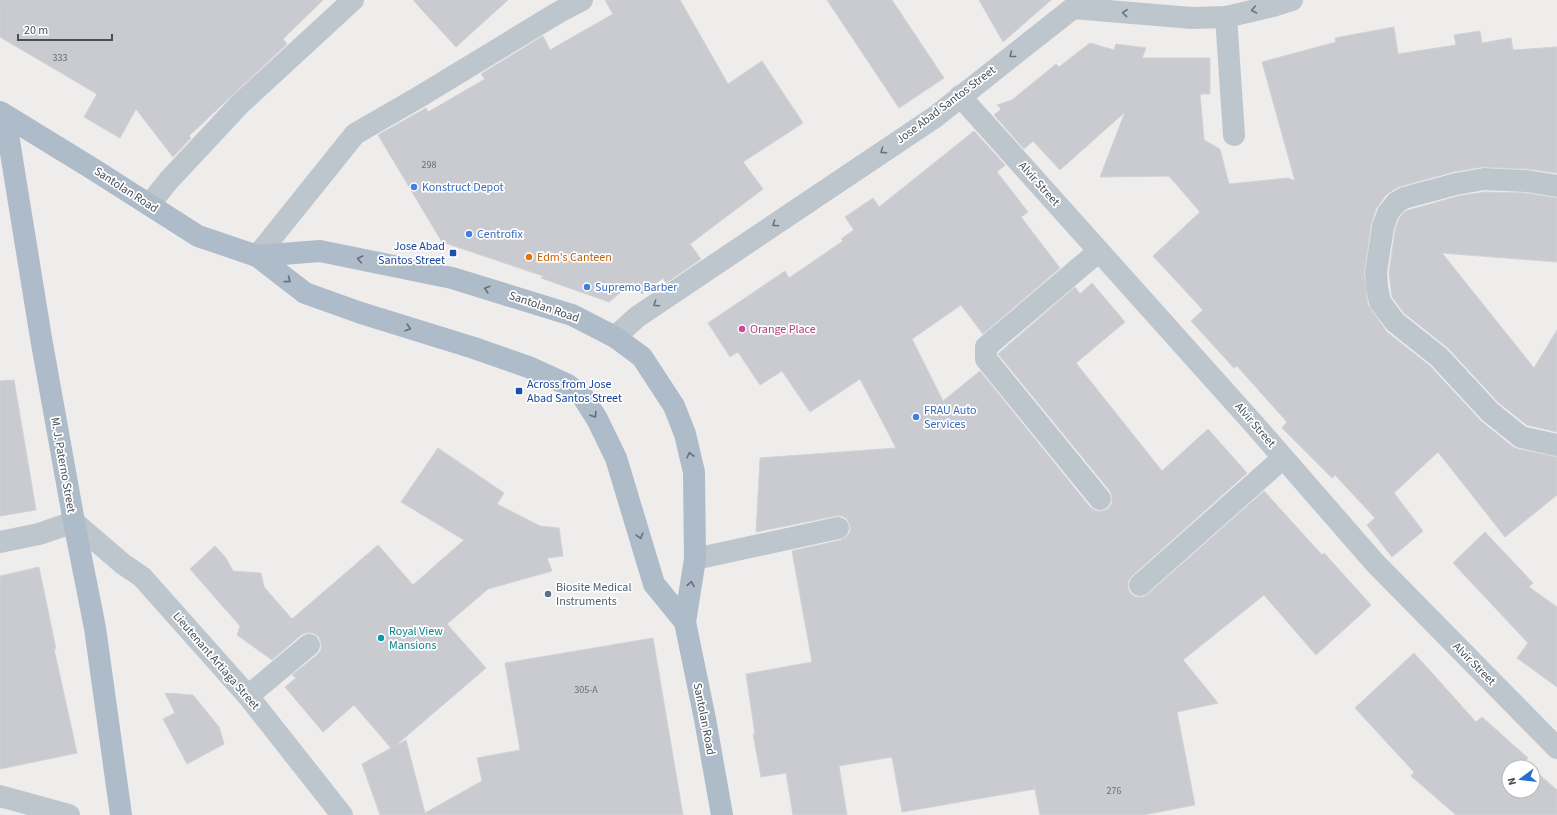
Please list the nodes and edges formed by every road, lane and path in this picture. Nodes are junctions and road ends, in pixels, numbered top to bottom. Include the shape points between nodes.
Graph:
1 (353, 0) edge
2 (582, 0) edge
3 (1292, 0) edge
4 (1073, 4) edge
5 (1226, 17) junction
6 (960, 96) junction
7 (2, 116) edge
8 (1234, 135) dead end
9 (1557, 186) edge
10 (149, 205) junction
11 (1099, 251) junction
12 (257, 256) junction
13 (615, 337) junction
14 (1557, 445) edge
15 (1283, 458) junction
16 (1100, 499) dead end
17 (74, 522) junction
18 (838, 528) dead end
19 (0, 542) edge
20 (695, 559) junction
21 (1140, 585) dead end
22 (685, 622) junction
23 (309, 645) dead end
24 (248, 696) junction
25 (1557, 748) edge
26 (0, 796) edge
27 (69, 815) edge
28 (121, 815) edge
29 (342, 815) edge
30 (722, 815) edge

1 - 10 street via 240,104
2 - 12 street via 355,134
3 -> 5 street, Jose Abad Santos Street
5 -> 4 street, Jose Abad Santos Street via 1192,18
4 -> 6 street, Jose Abad Santos Street
5 - 8 street
6 - 11 street, Alvir Street
6 -> 13 street, Jose Abad Santos Street via 935,117 637,317
7 - 10 main road, Santolan Road
7 - 17 main road, M. J. Paterno Street
9 - 14 street via 1526,181 1484,179 1404,198 1388,213 1376,272 1380,302 1395,322 1439,357 1490,412 1521,437
10 - 12 main road, Santolan Road via 198,236
11 - 15 street, Alvir Street
11 - 16 street via 986,348 986,359
13 -> 12 main road, Santolan Road via 572,315 452,278 320,251
12 -> 22 main road, Santolan Road via 305,292 360,313 531,368 568,385 583,397 616,458 654,584
20 -> 13 main road, Santolan Road via 694,472 685,434 674,406 642,357
15 - 21 street
15 - 25 street, Alvir Street via 1374,564
17 - 19 street via 39,534
17 - 24 street, Lieutenant Artiaga Street via 142,577
17 - 28 main road, M. J. Paterno Street via 95,628
18 - 20 street
22 -> 20 main road, Santolan Road
22 - 30 main road, Santolan Road
23 - 24 street
24 - 29 street, Lieutenant Artiaga Street
26 - 27 street

